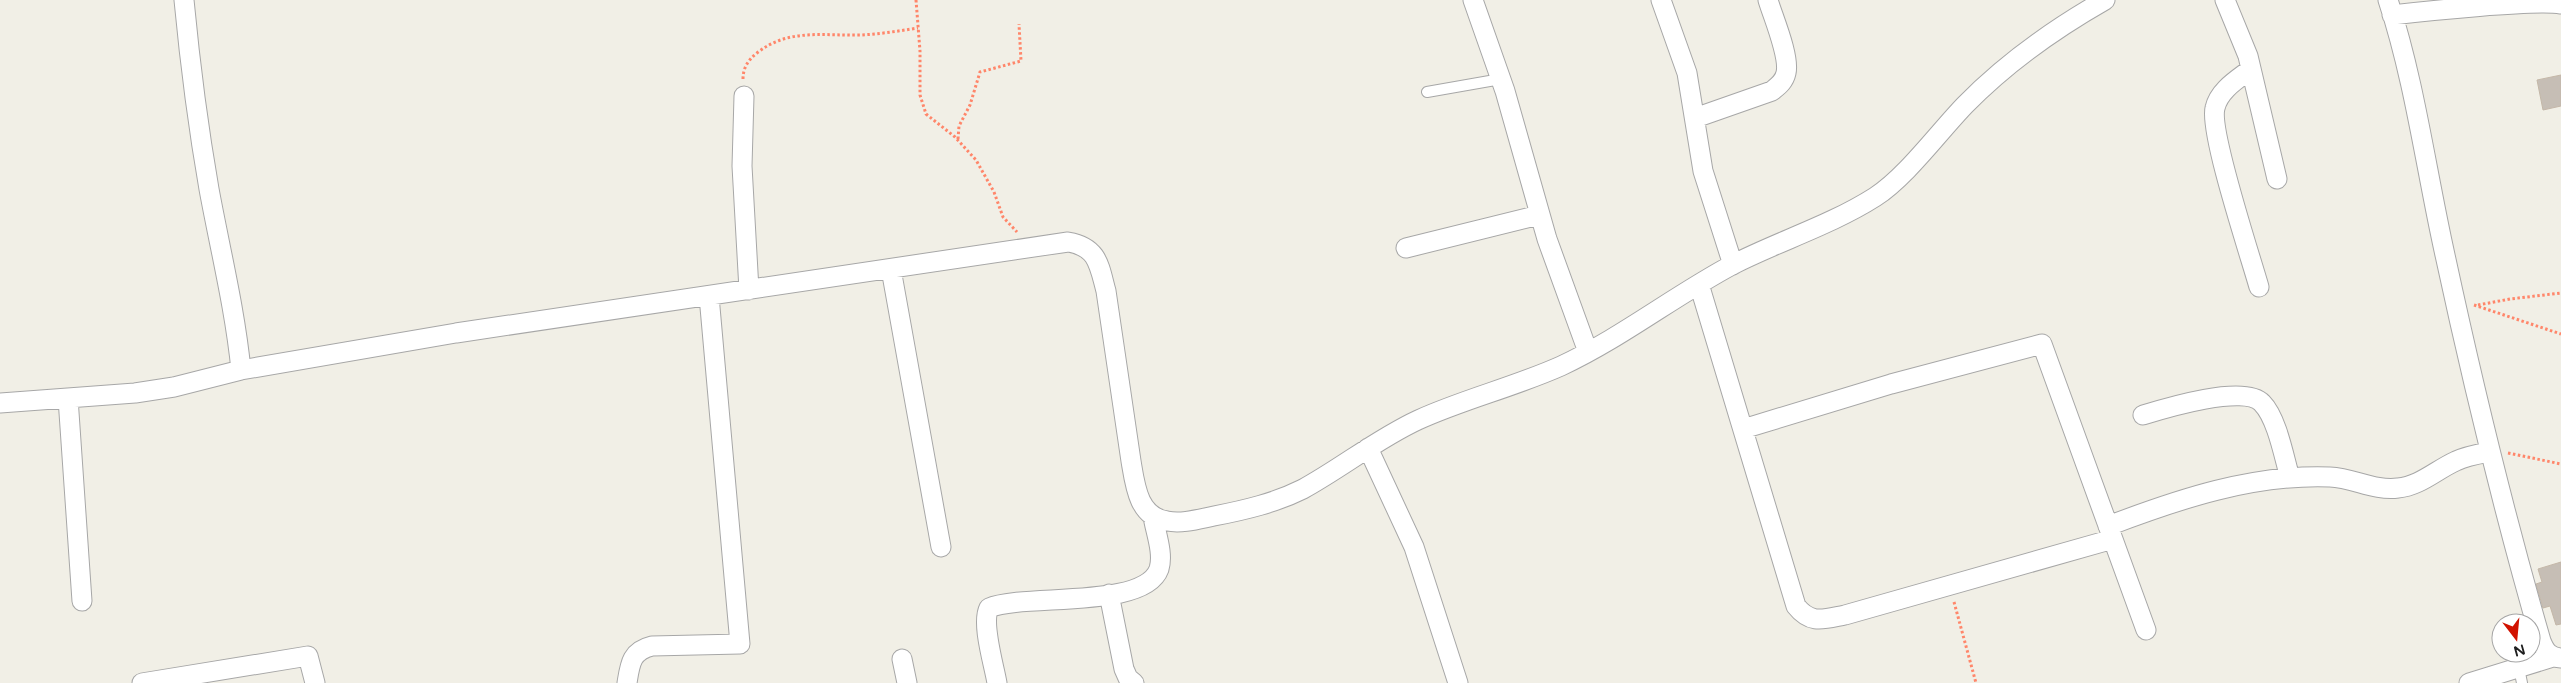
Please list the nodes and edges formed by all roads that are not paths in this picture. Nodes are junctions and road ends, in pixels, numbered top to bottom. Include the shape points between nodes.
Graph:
1 (184, 0) edge
2 (1473, 0) edge
3 (1660, 0) edge
4 (1768, 0) edge
5 (2105, 0) edge
6 (2225, 0) edge
7 (2561, 4) edge
8 (2390, 8) edge
9 (2251, 69) junction
10 (1501, 79) junction
11 (1427, 92) dead end
12 (744, 96) road end
13 (1695, 118) junction
14 (2277, 179) dead end
15 (1539, 215) junction
16 (1406, 248) dead end
17 (1733, 265) junction
18 (891, 269) junction
19 (1698, 284) junction
20 (2259, 287) dead end
21 (749, 290) junction
22 (708, 296) junction
23 (1588, 352) junction
24 (241, 370) junction
25 (68, 398) junction
26 (0, 403) edge
27 (2143, 415) dead end
28 (1743, 429) junction
29 (1368, 448) junction
30 (2489, 452) junction
31 (2290, 478) junction
32 (1153, 516) junction
33 (2111, 532) junction
34 (941, 547) dead end
35 (1109, 594) junction
36 (82, 601) dead end
37 (2146, 630) dead end
38 (2557, 658) edge
39 (902, 659) dead end
40 (2520, 675) edge
41 (142, 683) edge
42 (315, 683) edge
43 (627, 683) edge
44 (907, 683) edge
45 (997, 683) edge
46 (1134, 683) edge
47 (1458, 683) edge
48 (2470, 683) edge

1 - 24 street via 190,74
2 - 10 street
3 - 13 street via 1687,73
4 - 13 street via 1785,57 1786,71 1782,83 1772,91
5 - 17 street via 2043,39 1993,78 1898,178 1875,197
6 - 9 street
7 - 8 street via 2521,0
8 - 30 street
9 - 14 street
9 - 20 street via 2219,98 2214,108 2214,120
10 - 11 lane
10 - 15 street
12 - 21 street via 742,166
13 - 17 street via 1703,171
15 - 16 street
15 - 23 street
17 - 19 street
18 - 21 street
18 - 32 street via 1068,242 1081,244 1092,253 1106,291 1135,488 1142,505
18 - 34 street
19 - 23 street
19 - 28 street
21 - 22 street
22 - 24 street via 456,333
22 - 43 street via 740,644 641,649 630,662
23 - 29 street via 1560,366 1448,406 1388,434
24 - 25 street via 135,393
25 - 26 street
25 - 36 street
27 - 31 street via 2207,399 2250,396 2262,401 2270,414
28 - 33 street via 1891,384 2042,344
28 - 33 street via 1796,606 1804,616 1814,620 1846,615 1950,586
29 - 32 street via 1301,489 1268,504 1186,521 1167,521
29 - 47 street via 1414,547
30 - 31 street via 2456,460 2424,480 2399,488 2383,489 2336,477
30 - 38 street via 2541,640 2546,651
31 - 33 street via 2188,498
32 - 35 street via 1160,559 1158,570 1151,580 1138,588
33 - 37 street
35 - 45 street via 1068,600 1007,602 989,608 986,625
35 - 46 street via 1124,669
38 - 40 street
39 - 44 street
40 - 48 street
41 - 42 street via 308,656

